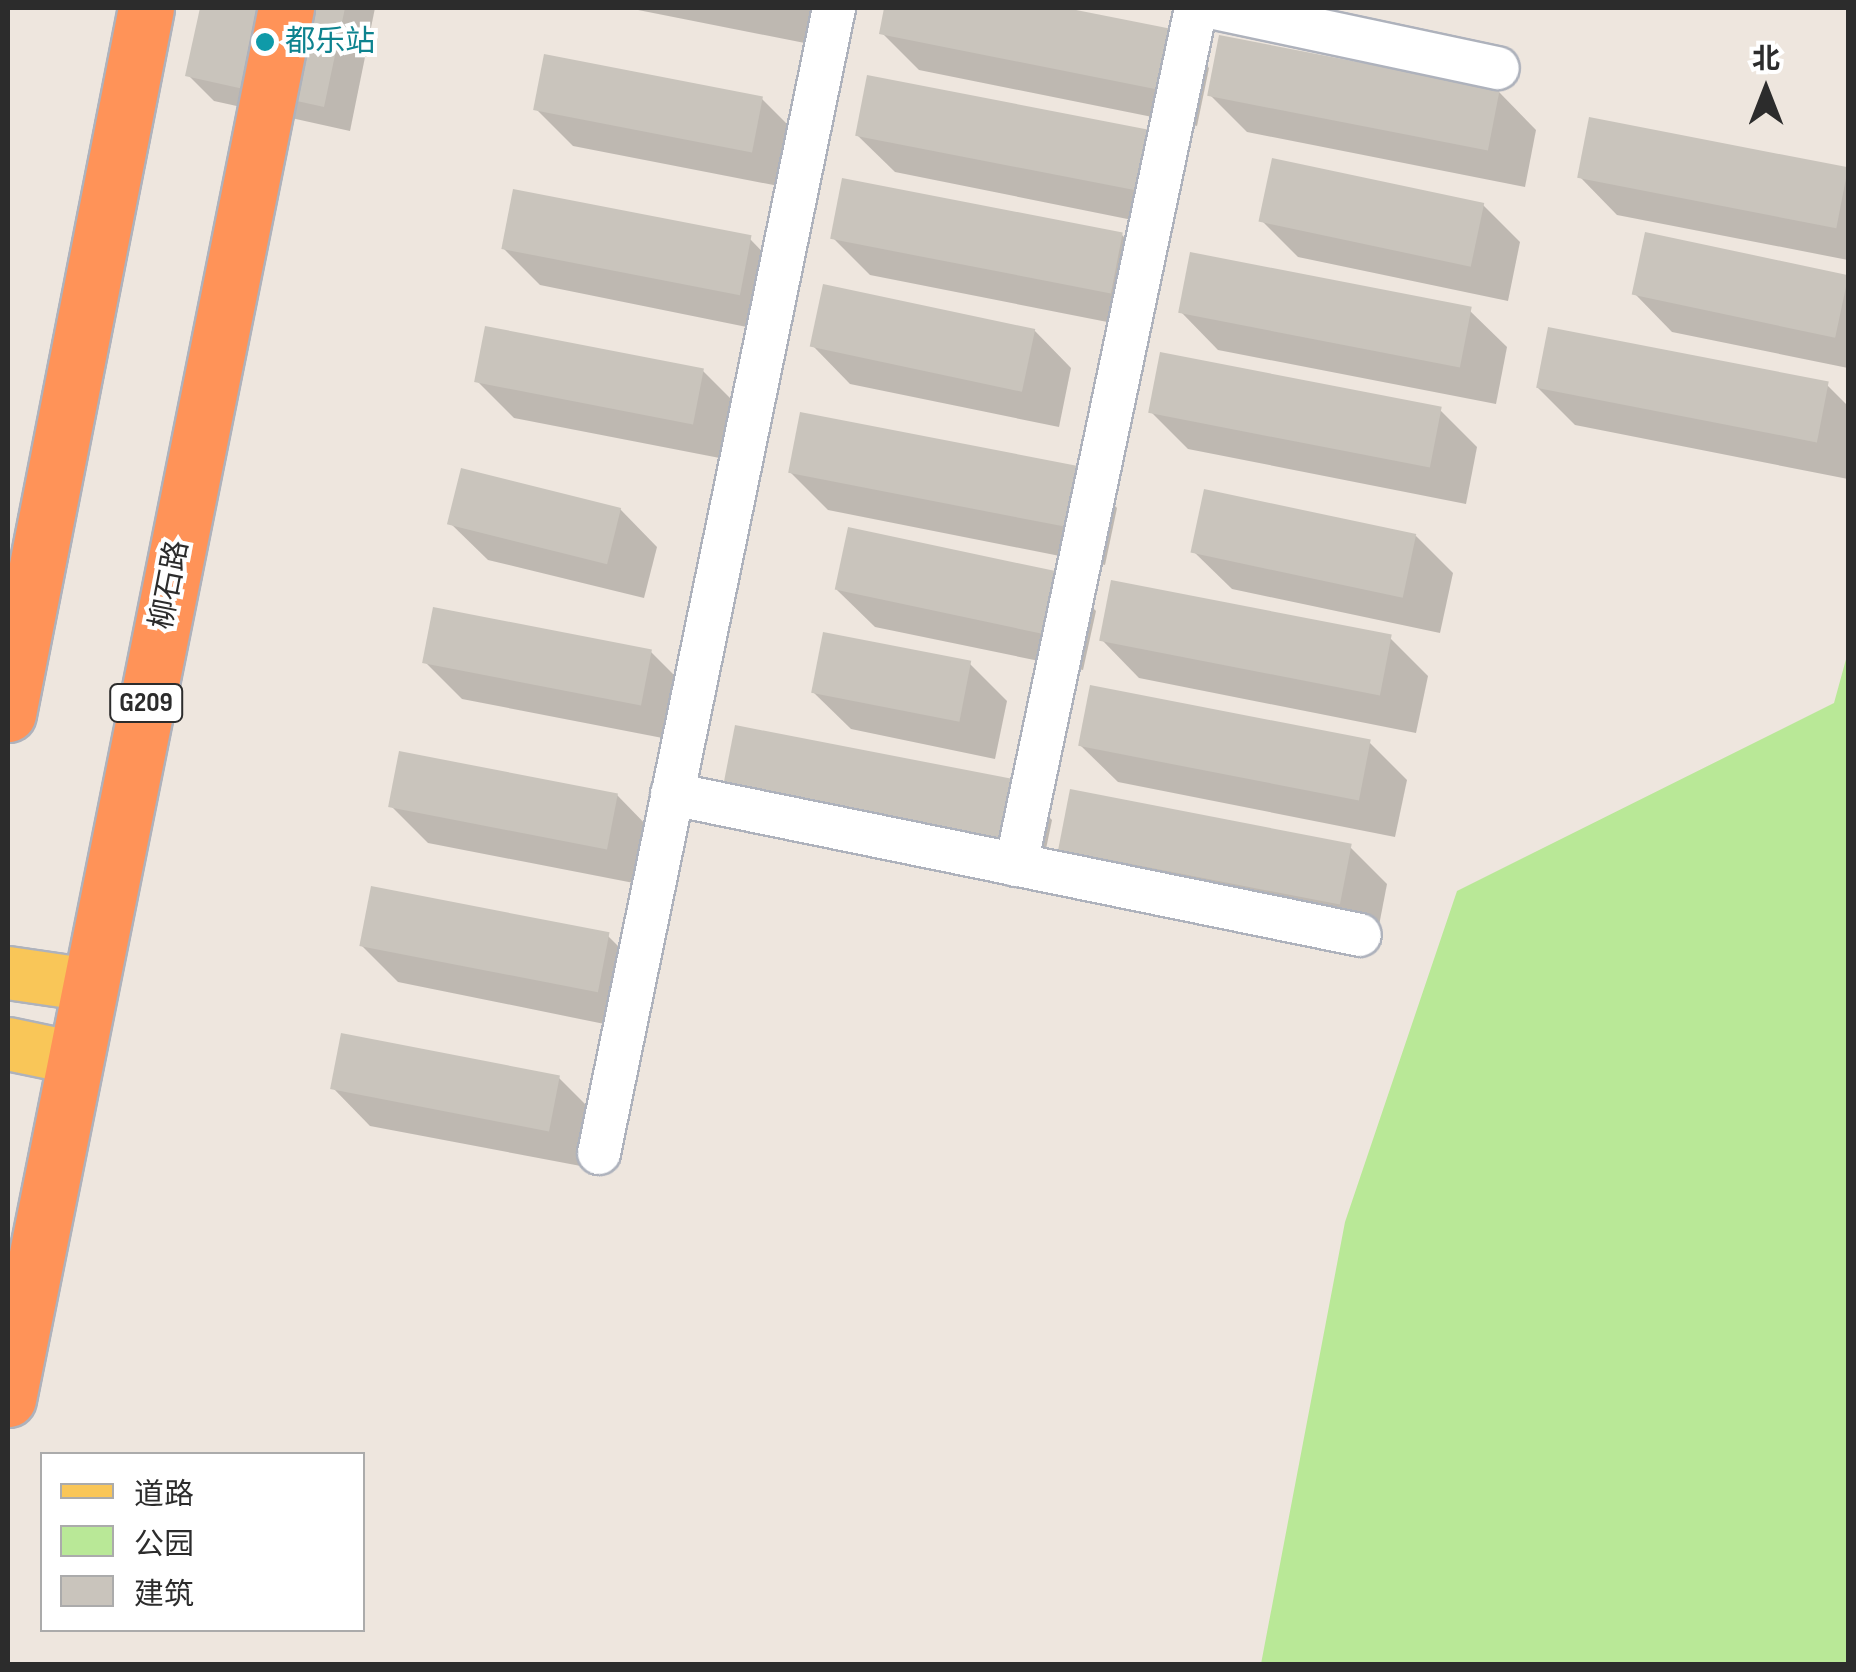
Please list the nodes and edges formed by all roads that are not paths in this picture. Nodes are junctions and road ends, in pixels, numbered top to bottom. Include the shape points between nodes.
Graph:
1 (146, 8) edge
2 (286, 8) edge
3 (834, 8) edge
4 (1196, 8) edge
5 (1215, 8) edge
6 (1498, 68) dead end
7 (8, 714) edge
8 (672, 794) junction
9 (1016, 865) junction
10 (1360, 935) dead end
11 (8, 973) edge
12 (90, 984) junction
13 (8, 1044) edge
14 (75, 1058) junction
15 (598, 1153) dead end
16 (8, 1399) edge

1 - 7 highway
2 - 12 highway, 柳石路 / G209
3 - 8 street
4 - 9 street
5 - 6 street
8 - 9 street
8 - 15 street
9 - 10 street
11 - 12 main road
12 - 14 highway, 柳石路 / G209
13 - 14 main road
14 - 16 highway, 柳石路 / G209

